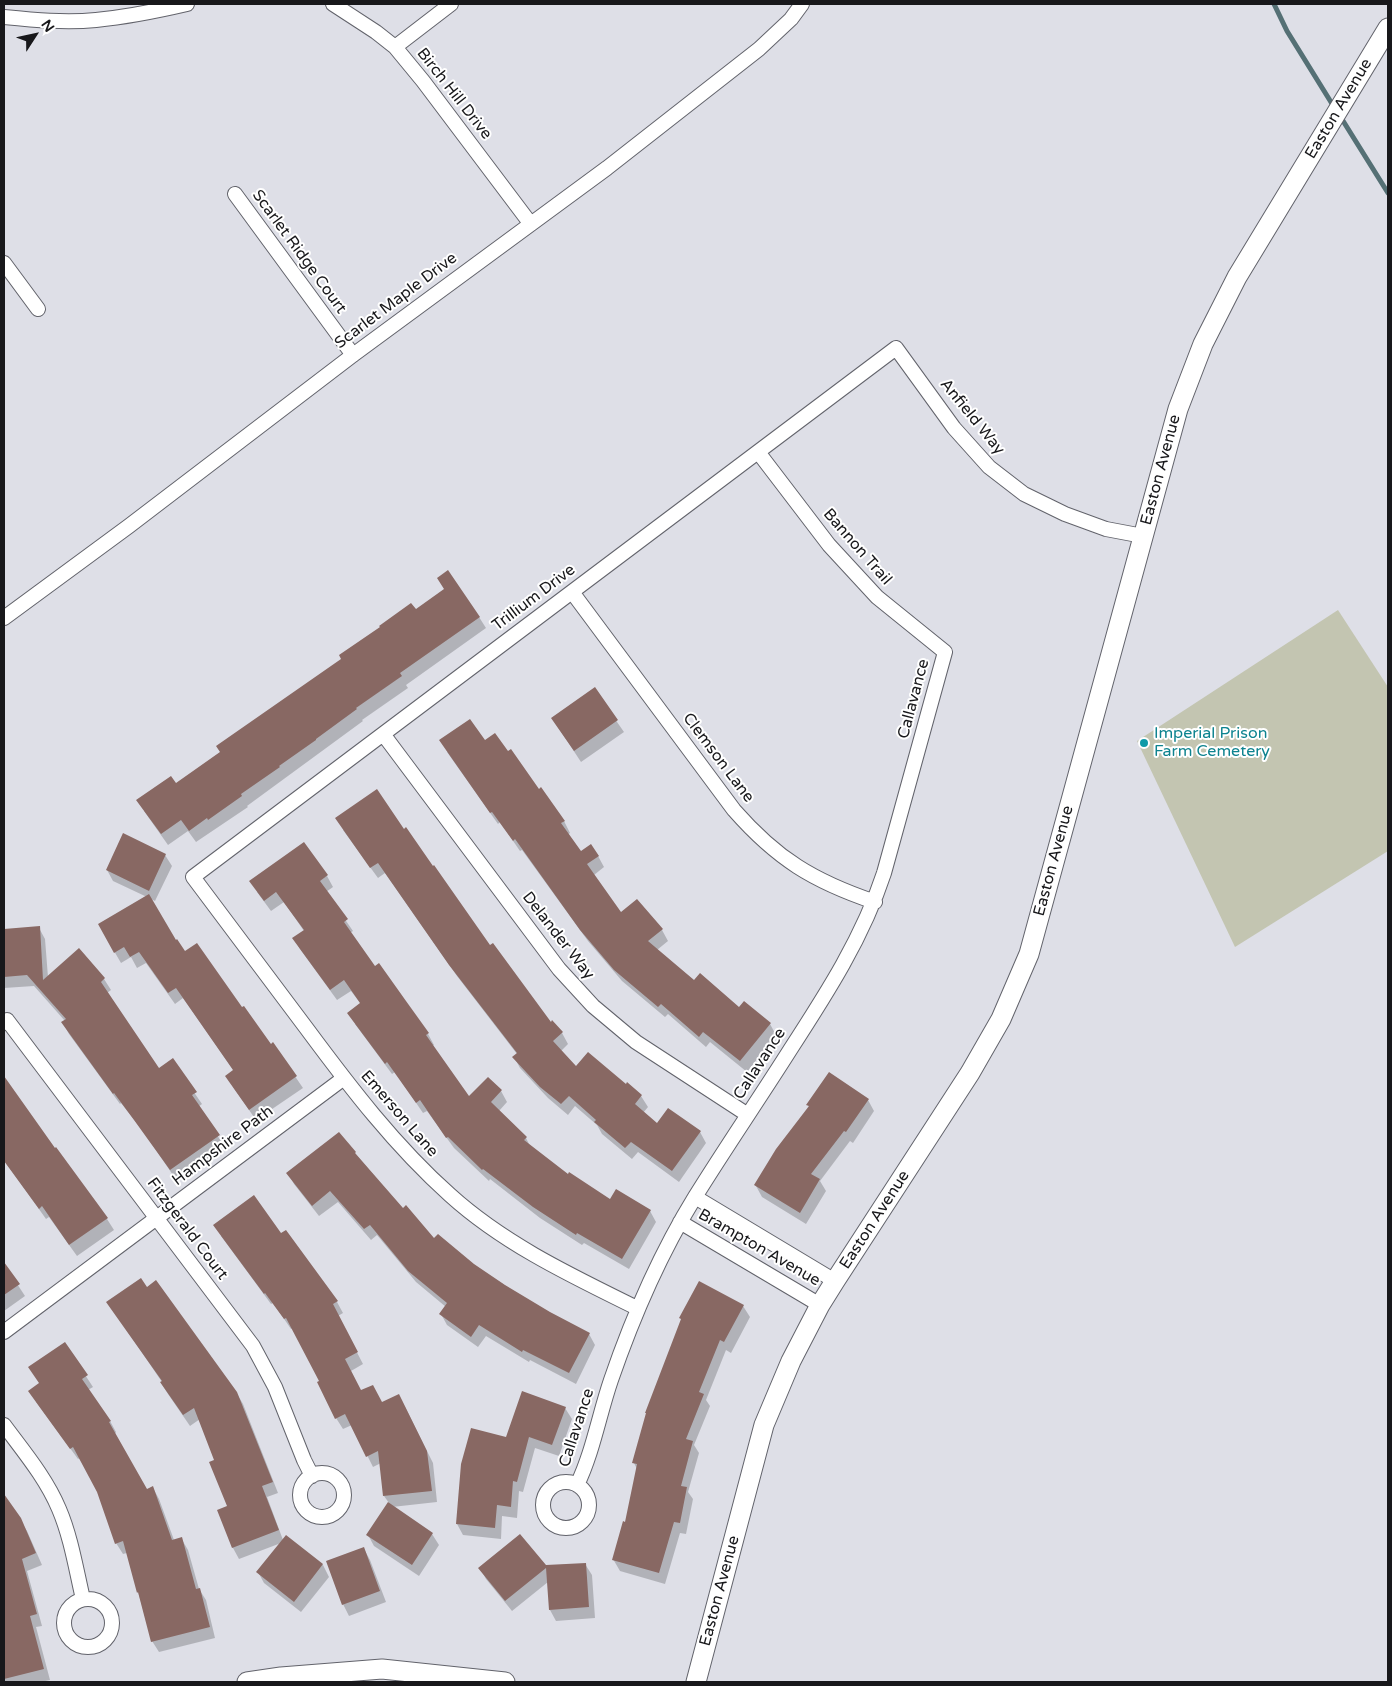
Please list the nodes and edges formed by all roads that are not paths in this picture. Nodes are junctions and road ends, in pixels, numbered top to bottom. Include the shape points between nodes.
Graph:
1 (187, 4) edge
2 (334, 4) edge
3 (452, 4) edge
4 (802, 4) edge
5 (4, 17) edge
6 (1384, 35) edge
7 (395, 47) junction
8 (235, 194) dead end
9 (530, 223) junction
10 (4, 263) edge
11 (38, 309) dead end
12 (896, 348) joint
13 (353, 354) junction
14 (758, 452) junction
15 (1143, 536) junction
16 (572, 592) junction
17 (4, 618) edge
18 (945, 652) joint
19 (383, 734) junction
20 (193, 877) joint
21 (875, 902) junction
22 (5, 1022) edge
23 (344, 1078) junction
24 (748, 1114) junction
25 (695, 1196) junction
26 (156, 1217) junction
27 (680, 1222) junction
28 (835, 1282) junction
29 (820, 1304) junction
30 (637, 1308) junction
31 (4, 1332) edge
32 (4, 1425) edge
33 (312, 1476) dead end
34 (577, 1485) dead end
35 (83, 1599) dead end
36 (441, 1678) edge
37 (246, 1682) edge
38 (505, 1682) edge
39 (696, 1682) edge

1 - 5 street via 97,20 38,21
2 - 7 street, Birch Hill Drive
3 - 7 street
4 - 9 street, Scarlet Maple Drive via 759,49 607,168
6 - 15 street, Easton Avenue via 1237,277 1203,344 1178,409
7 - 9 street, Birch Hill Drive
8 - 13 street, Scarlet Ridge Court
9 - 13 street, Scarlet Maple Drive
10 - 11 street
12 - 14 street, Trillium Drive
12 - 15 street, Anfield Way via 954,428 989,466 1024,494 1064,514 1106,529
13 - 17 street, Scarlet Maple Drive via 130,526
14 - 16 street, Trillium Drive
14 - 18 street, Bannon Trail via 829,545 877,597
15 - 28 street, Easton Avenue via 1029,954 1001,1020 970,1074
16 - 19 street, Trillium Drive
16 - 21 street, Clemson Lane via 734,810 756,834 816,879
18 - 21 street, Callavance
19 - 20 street, Trillium Drive
19 - 24 street, Delander Way via 559,970 593,1006 636,1042
20 - 23 street, Emerson Lane
21 - 24 street, Callavance via 830,988
22 - 26 street, Fitzgerald Court
23 - 26 street, Hampshire Path
23 - 30 street, Emerson Lane via 393,1138 450,1195 502,1235 548,1263
24 - 25 street, Callavance
25 - 27 street, Callavance
25 - 28 street, Brampton Avenue
26 - 31 street, Hampshire Path
26 - 33 street, Fitzgerald Court via 254,1346
27 - 29 street, Brampton Avenue
27 - 30 street, Callavance
28 - 29 street, Easton Avenue
29 - 39 street, Easton Avenue via 764,1425
30 - 34 street, Callavance
32 - 35 street via 44,1479 59,1509
36 - 37 street via 382,1669
36 - 38 street

